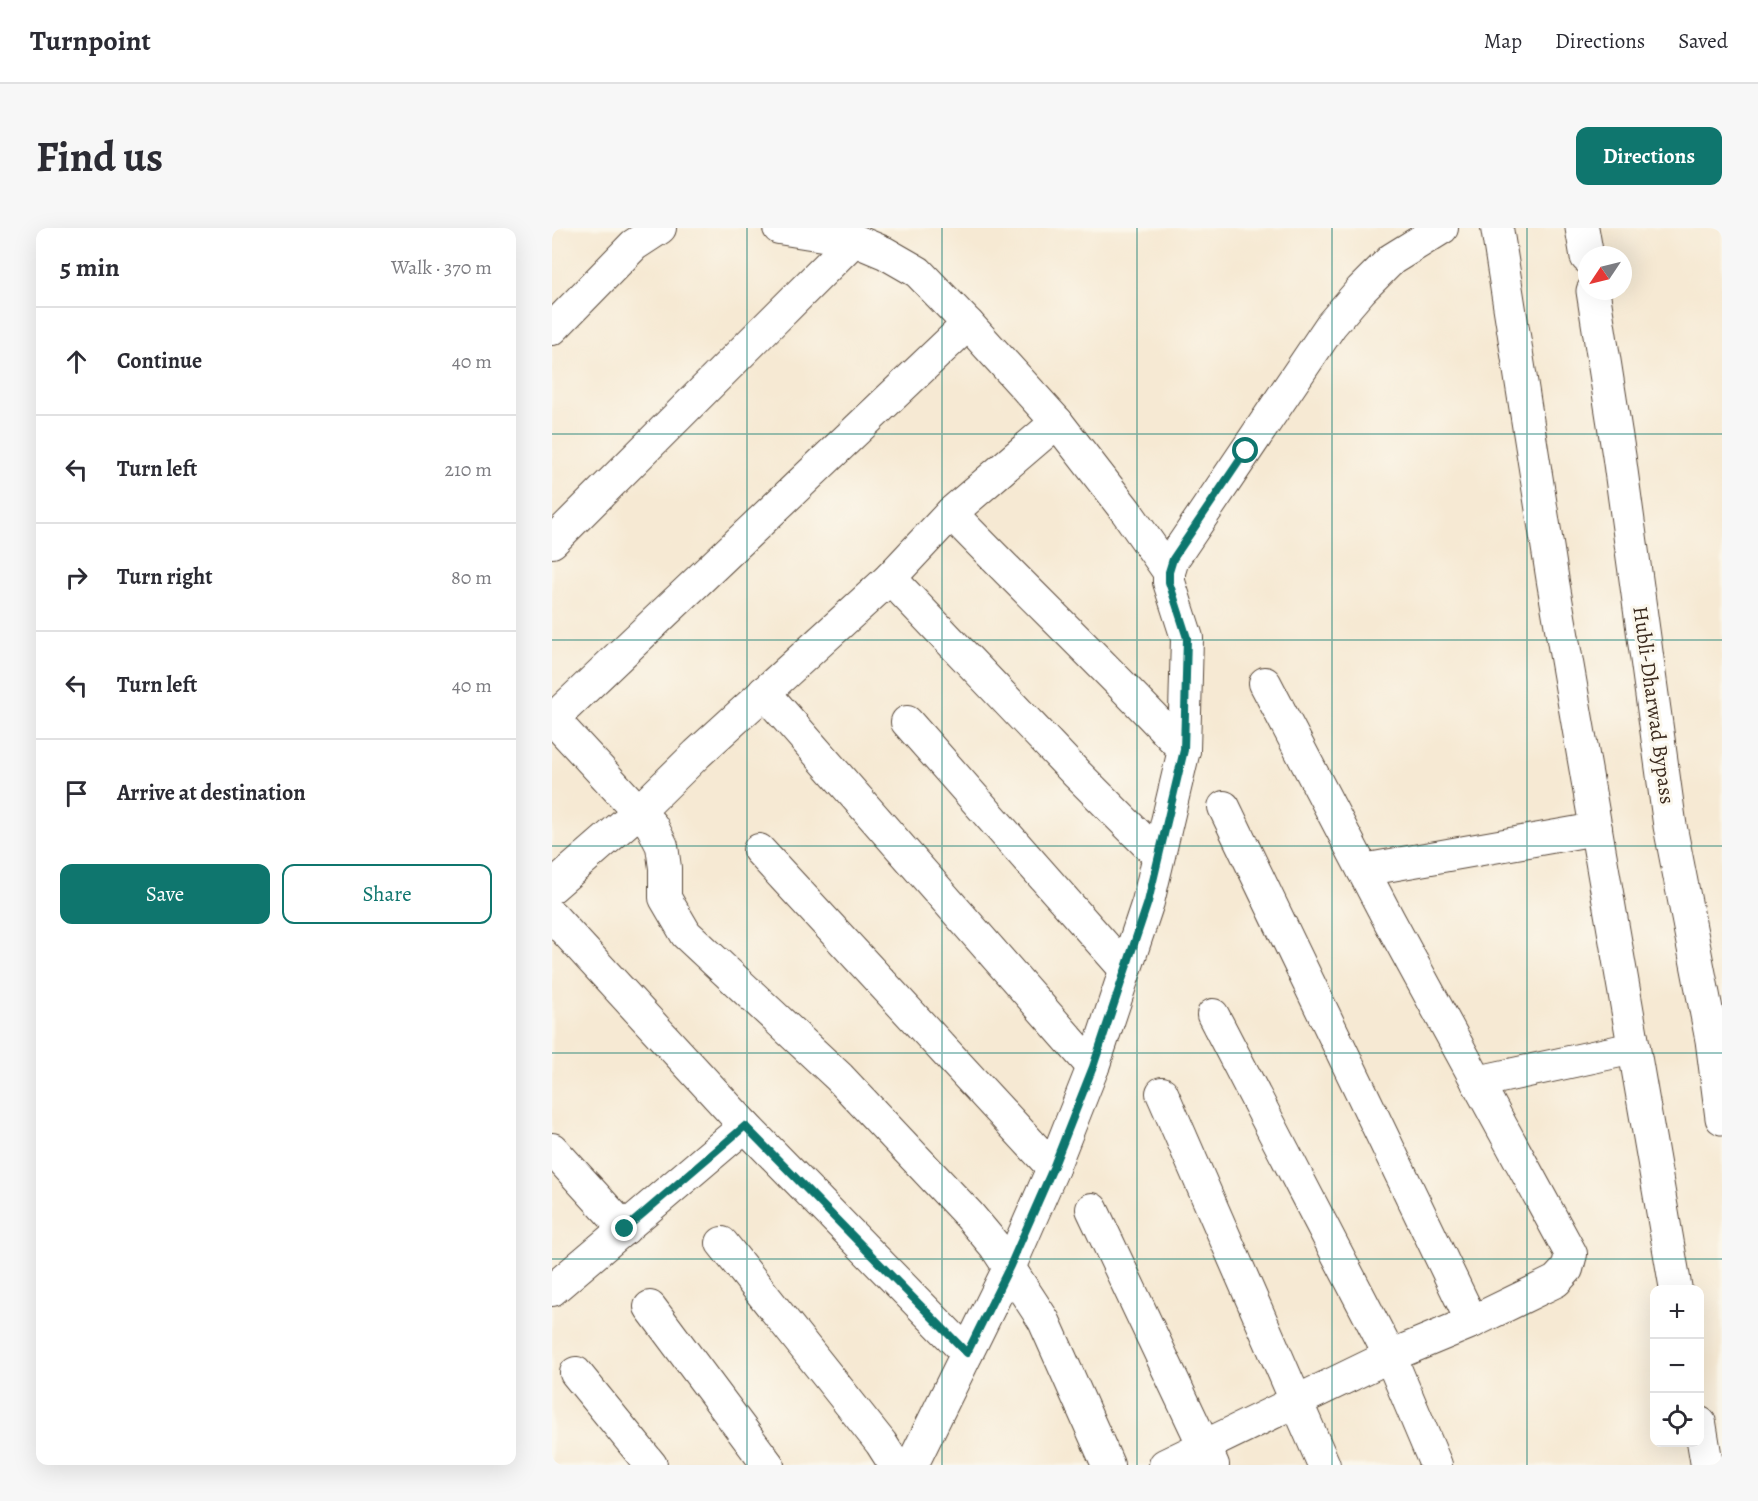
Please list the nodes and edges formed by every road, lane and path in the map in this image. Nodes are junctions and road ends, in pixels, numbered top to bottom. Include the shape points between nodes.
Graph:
1 (660, 228) edge
2 (779, 228) edge
3 (1442, 228) edge
4 (1497, 228) edge
5 (1582, 228) edge
6 (854, 240) junction
7 (1585, 246) edge
8 (1594, 300) edge
9 (968, 324) junction
10 (552, 329) edge
11 (1058, 422) junction
12 (951, 513) junction
13 (552, 542) edge
14 (1176, 557) junction
15 (890, 578) junction
16 (1265, 683) dead end
17 (764, 693) junction
18 (553, 719) edge
19 (907, 722) dead end
20 (1184, 750) junction
21 (1224, 807) dead end
22 (639, 811) junction
23 (1596, 829) junction
24 (759, 850) dead end
25 (1158, 855) junction
26 (1363, 870) junction
27 (552, 887) edge
28 (552, 916) edge
29 (1125, 969) junction
30 (1213, 1015) dead end
31 (1634, 1048) junction
32 (1093, 1067) junction
33 (1477, 1082) junction
34 (1162, 1093) dead end
35 (1722, 1118) edge
36 (745, 1126) junction
37 (552, 1149) edge
38 (1053, 1168) junction
39 (1092, 1209) dead end
40 (625, 1229) junction
41 (722, 1243) dead end
42 (1010, 1266) junction
43 (1675, 1285) edge
44 (552, 1290) edge
45 (650, 1306) dead end
46 (1472, 1322) junction
47 (967, 1353) junction
48 (1390, 1356) junction
49 (576, 1372) dead end
50 (1296, 1401) junction
51 (1704, 1447) edge
52 (1209, 1455) edge
53 (651, 1465) edge
54 (768, 1465) edge
55 (895, 1465) edge
56 (912, 1465) edge
57 (1108, 1465) edge
58 (1165, 1465) edge
59 (1324, 1465) edge
60 (1436, 1465) edge
61 (1707, 1465) edge

1 - 10 street via 634,245
2 - 6 street
3 - 14 street via 1392,260 1331,325
4 - 23 street
5 - 7 highway
6 - 9 street via 918,272
6 - 13 street
8 - 35 highway, Hubli-Dharwad Bypass via 1670,826 1712,1040
9 - 11 street
9 - 18 street
11 - 12 street
11 - 14 street via 1126,511
12 - 15 street
12 - 20 street
14 - 20 street via 1169,582 1187,638
15 - 17 street
15 - 25 street
16 - 26 street
17 - 22 street
17 - 32 street
18 - 22 street
19 - 29 street
20 - 25 street
21 - 46 street
22 - 27 street
22 - 42 street via 652,825 662,846 665,898 686,934 839,1077 969,1215
23 - 26 street
23 - 31 street
24 - 38 street
25 - 29 street via 1148,902
26 - 33 street
28 - 36 street
29 - 32 street
30 - 48 street
31 - 33 street
31 - 43 street
32 - 38 street
33 - 46 street via 1571,1254 1568,1269 1556,1281
34 - 50 street
36 - 40 street
36 - 47 street
37 - 40 street
38 - 42 street
39 - 52 street
40 - 44 street
41 - 55 street
42 - 47 street
42 - 57 street via 1044,1321
45 - 54 street
46 - 48 street
47 - 56 street
48 - 50 street
48 - 60 street
49 - 53 street
50 - 52 street
50 - 59 street
51 - 61 street
52 - 58 street

